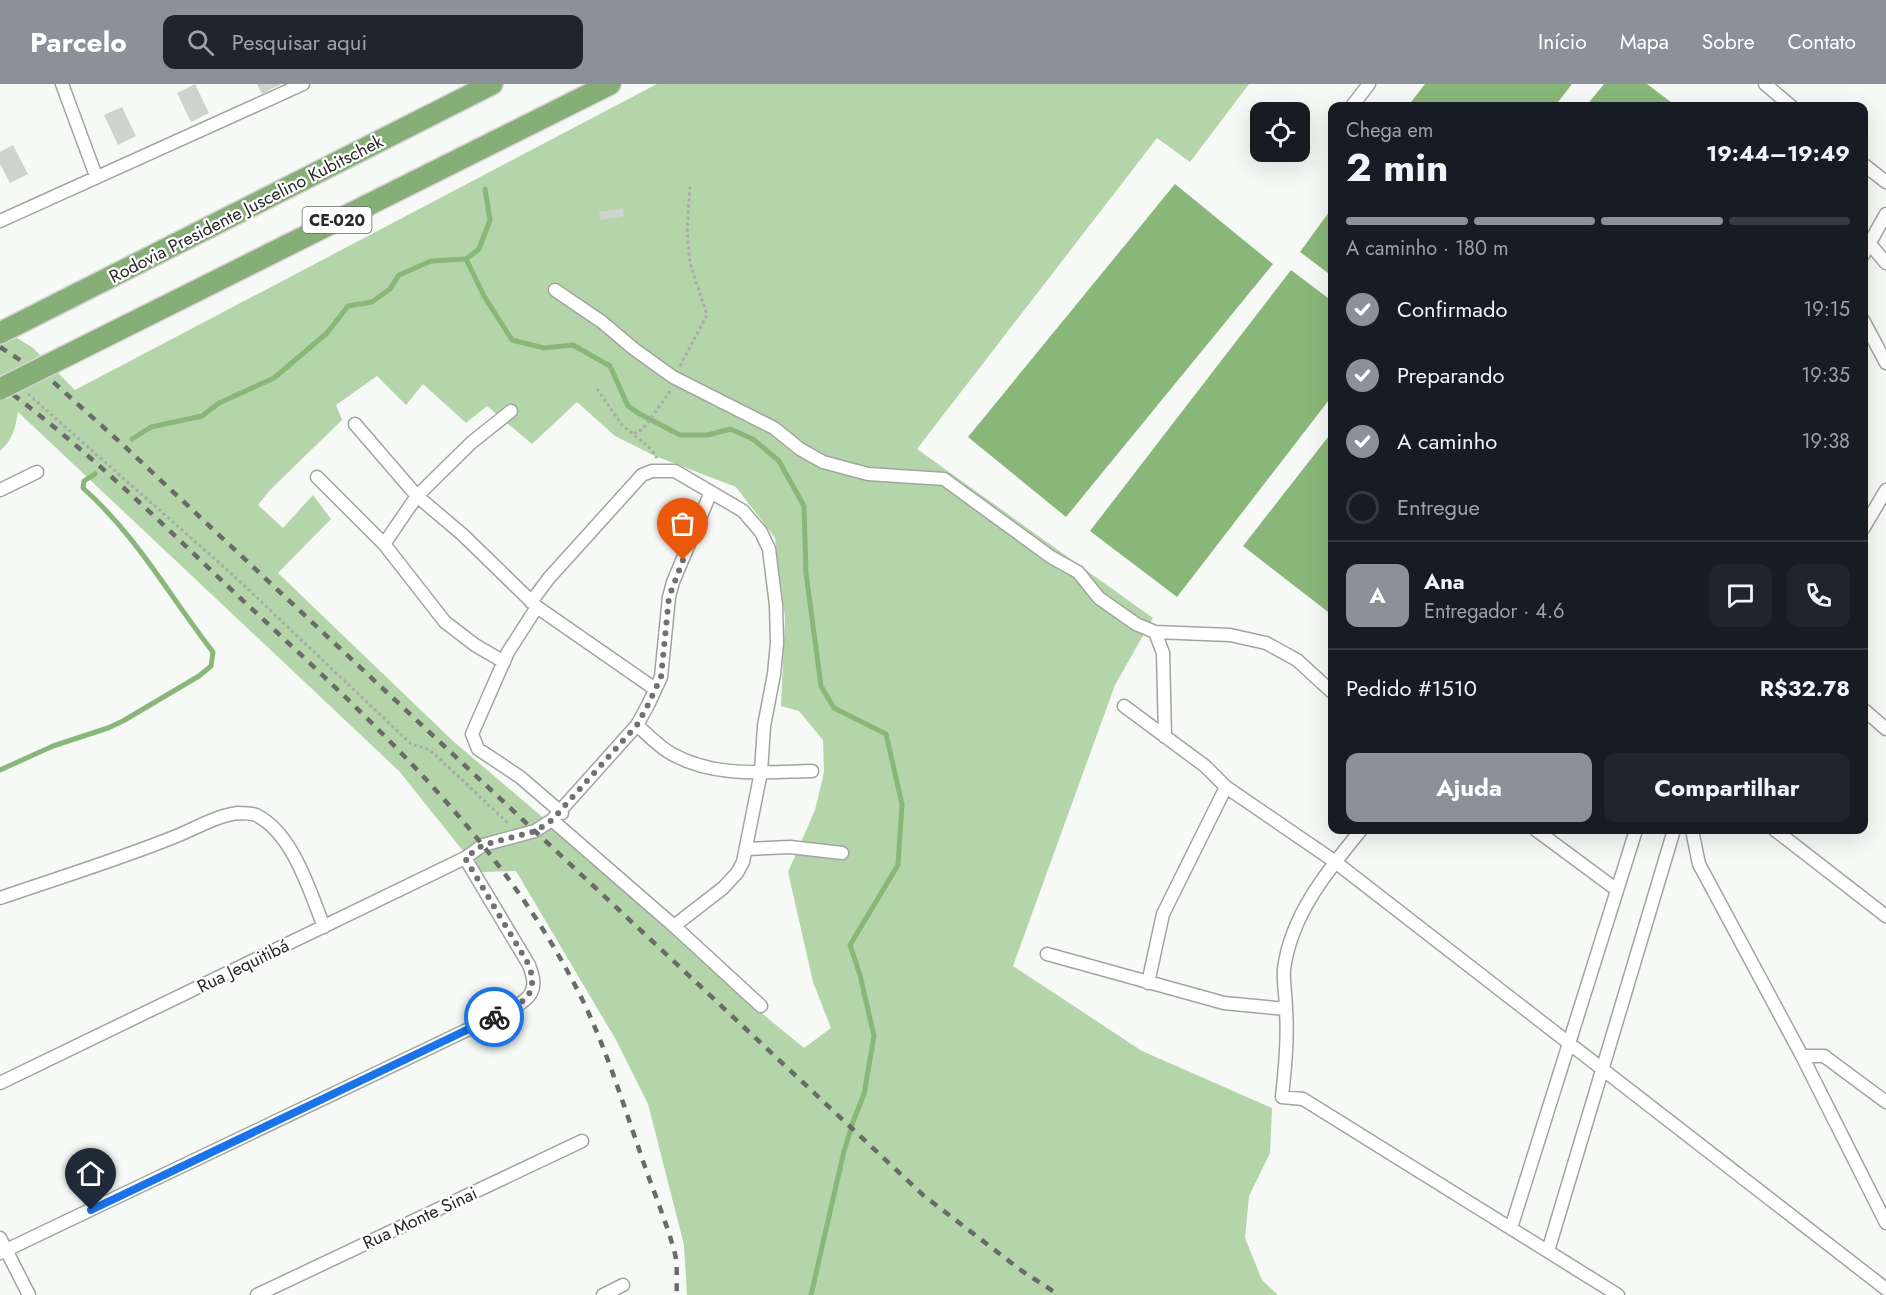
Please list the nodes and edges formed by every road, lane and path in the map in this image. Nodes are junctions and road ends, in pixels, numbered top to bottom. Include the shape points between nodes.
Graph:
1 (62, 84) edge
2 (303, 84) edge
3 (492, 84) edge
4 (610, 84) edge
5 (1369, 84) edge
6 (1765, 84) edge
7 (1355, 102) edge
8 (1786, 102) edge
9 (1868, 168) edge
10 (96, 176) junction
11 (1886, 182) edge
12 (690, 186) dead end
13 (1886, 214) edge
14 (0, 221) edge
15 (1869, 243) joint
16 (1886, 263) edge
17 (555, 290) dead end
18 (1868, 329) edge
19 (0, 333) edge
20 (1886, 363) edge
21 (673, 377) junction
22 (0, 389) edge
23 (597, 389) dead end
24 (26, 391) dead end
25 (512, 411) dead end
26 (356, 424) dead end
27 (634, 434) junction
28 (665, 469) junction
29 (37, 472) dead end
30 (317, 477) dead end
31 (0, 490) edge
32 (1886, 490) edge
33 (711, 492) junction
34 (417, 496) junction
35 (1868, 521) edge
36 (384, 544) junction
37 (534, 605) junction
38 (1155, 632) junction
39 (504, 662) junction
40 (1328, 688) edge
41 (655, 689) junction
42 (1124, 706) dead end
43 (1868, 713) edge
44 (637, 725) junction
45 (1886, 729) edge
46 (1165, 737) junction
47 (812, 771) dead end
48 (761, 772) junction
49 (1226, 787) junction
50 (557, 817) junction
51 (1358, 834) edge
52 (1541, 834) edge
53 (1634, 834) edge
54 (1673, 834) edge
55 (1693, 834) edge
56 (1780, 834) edge
57 (520, 835) junction
58 (747, 849) junction
59 (842, 853) dead end
60 (465, 858) junction
61 (1334, 861) junction
62 (1617, 890) junction
63 (0, 898) edge
64 (1886, 916) edge
65 (674, 926) junction
66 (324, 927) junction
67 (1047, 954) dead end
68 (1148, 983) junction
69 (761, 1006) dead end
70 (1286, 1009) junction
71 (1569, 1042) junction
72 (1802, 1056) junction
73 (1603, 1069) junction
74 (0, 1083) edge
75 (1886, 1102) edge
76 (582, 1140) dead end
77 (1886, 1223) edge
78 (1511, 1228) junction
79 (0, 1238) edge
80 (1548, 1251) junction
81 (3, 1252) edge
82 (623, 1286) dead end
83 (1886, 1289) edge
84 (29, 1295) edge
85 (257, 1295) edge
86 (603, 1295) edge
87 (1618, 1295) edge

1 - 10 street
2 - 10 street
3 - 19 highway, Rodovia Presidente Juscelino Kubitschek / CE-020
4 - 22 highway, CE-020, bridge
5 - 7 street
6 - 8 street
9 - 11 street
10 - 14 street
12 - 21 path via 690,263 707,315
13 - 15 street
15 - 16 street
17 - 21 street
18 - 20 street
21 - 27 path via 674,386 643,429
21 - 38 street via 774,428 823,462 868,474 935,477 952,483 1000,522 1078,572 1099,598 1136,624
23 - 27 path via 622,426
24 - 57 path via 234,576 411,744 430,750
25 - 34 street via 471,443
26 - 34 street
27 - 28 path
28 - 33 street
28 - 37 street via 642,476 549,578
29 - 31 street
30 - 36 street
32 - 35 street
33 - 41 street via 673,582 664,660
33 - 48 street via 743,511 761,532 773,566 777,643
34 - 36 street
34 - 37 street
36 - 39 street via 445,622
37 - 39 street
37 - 41 street
38 - 40 street via 1230,635 1266,644 1297,660
38 - 46 street via 1163,653
39 - 50 street via 474,725 474,742 520,777
41 - 44 street
42 - 46 street
43 - 45 street
44 - 48 street via 670,753 695,765 723,771
44 - 50 street
46 - 49 street
47 - 48 street
48 - 58 street
49 - 61 street
49 - 68 street via 1163,914
50 - 57 street via 536,831
50 - 65 street
51 - 61 street
52 - 62 street
53 - 62 street
54 - 73 street
55 - 72 street via 1699,864
56 - 64 street
57 - 60 street, Rua Jequitibá via 483,845
58 - 59 street via 790,847
58 - 65 street via 737,873
60 - 66 street, Rua Jequitibá
60 - 81 street via 529,965 534,980 530,995 470,1029
61 - 70 street via 1301,915 1290,943 1283,987
61 - 71 street
62 - 71 street
63 - 66 street via 173,838 216,819 239,813 255,814 284,841 299,866
65 - 69 street
66 - 74 street, Rua Jequitibá
67 - 68 street
68 - 70 street via 1224,1004
70 - 78 street via 1286,1062 1281,1097 1302,1099
71 - 73 street
71 - 78 street
72 - 75 street via 1824,1056
72 - 77 street
73 - 80 street
73 - 83 street
76 - 85 street, Rua Monte Sinai
78 - 80 street
79 - 81 street
80 - 87 street
81 - 84 street
82 - 86 street

